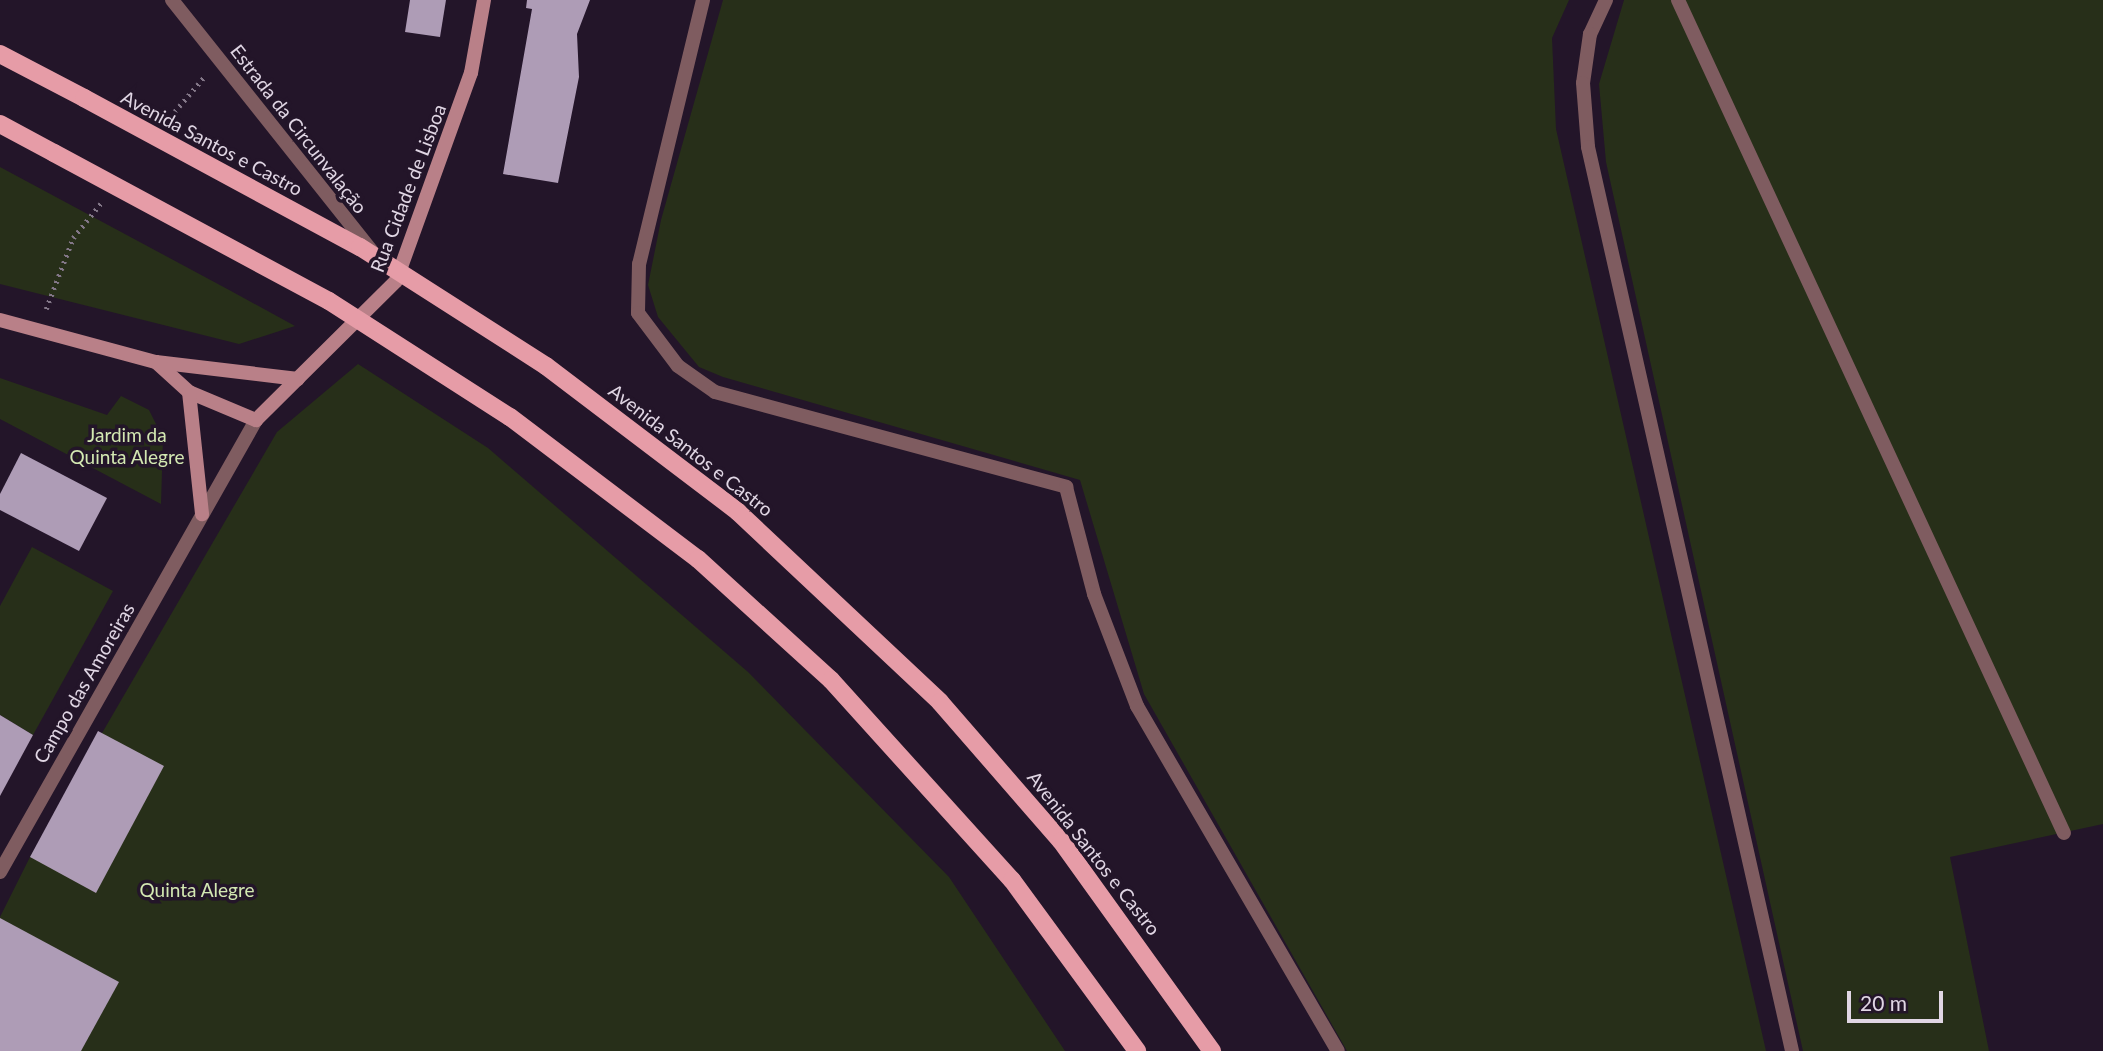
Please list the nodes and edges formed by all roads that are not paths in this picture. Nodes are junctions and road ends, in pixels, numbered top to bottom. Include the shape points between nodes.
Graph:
1 (173, 0) edge
2 (484, 0) edge
3 (703, 0) edge
4 (1606, 0) edge
5 (1678, 0) edge
6 (0, 54) edge
7 (0, 124) edge
8 (396, 281) junction
9 (0, 320) edge
10 (156, 362) junction
11 (298, 379) junction
12 (189, 392) junction
13 (256, 420) junction
14 (202, 514) junction
15 (2064, 833) dead end
16 (0, 872) edge
17 (1137, 1051) edge
18 (1212, 1051) edge
19 (1338, 1051) edge
20 (1792, 1051) edge

1 - 8 street, Estrada da Circunvalação
2 - 8 street, Rua Cidade de Lisboa via 471,73
3 - 19 street via 639,264 638,313 678,366 715,392 1066,487 1094,594 1137,706
4 - 20 street via 1590,34 1583,83 1588,147
5 - 15 street
6 - 18 main road, Avenida Santos e Castro, bridge via 360,247 546,366 756,527 954,718 1109,904
7 - 17 main road, bridge via 329,301 510,417 736,593 831,680 932,786 1052,931
8 - 11 street, Rua Cidade de Lisboa
9 - 10 street
10 - 11 street
10 - 12 street
11 - 13 street, Rua Cidade de Lisboa
12 - 13 street
12 - 14 street
13 - 14 street, Campo das Amoreiras
14 - 16 street, Campo das Amoreiras

